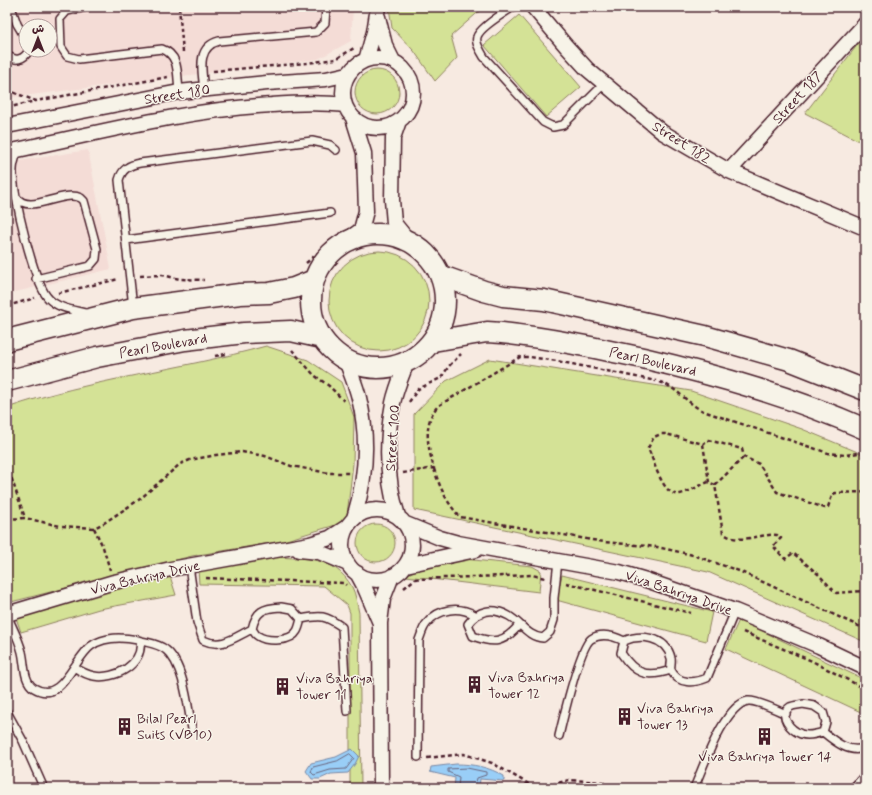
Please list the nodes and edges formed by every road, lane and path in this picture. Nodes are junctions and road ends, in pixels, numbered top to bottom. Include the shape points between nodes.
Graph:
1 (12, 7) edge
2 (87, 7) edge
3 (179, 7) edge
4 (326, 7) edge
5 (513, 7) edge
6 (533, 7) edge
7 (377, 10) edge
8 (865, 24) edge
9 (18, 26) edge
10 (7, 55) edge
11 (18, 58) edge
12 (184, 58) dead end
13 (366, 60) junction
14 (393, 61) junction
15 (348, 74) junction
16 (604, 84) junction
17 (204, 89) junction
18 (179, 92) junction
19 (36, 101) dead end
20 (345, 105) junction
21 (7, 108) edge
22 (353, 118) junction
23 (399, 121) junction
24 (9, 123) edge
25 (12, 150) edge
26 (336, 150) dead end
27 (729, 171) junction
28 (10, 180) edge
29 (16, 197) junction
30 (330, 213) dead end
31 (865, 228) edge
32 (407, 239) junction
33 (126, 240) junction
34 (337, 243) junction
35 (309, 272) junction
36 (442, 276) junction
37 (130, 277) junction
38 (36, 279) junction
39 (212, 280) dead end
40 (46, 296) junction
41 (7, 306) edge
42 (133, 308) junction
43 (96, 316) junction
44 (322, 338) junction
45 (7, 340) edge
46 (433, 341) junction
47 (288, 348) dead end
48 (465, 350) dead end
49 (232, 352) dead end
50 (208, 356) dead end
51 (346, 360) junction
52 (407, 362) junction
53 (7, 381) edge
54 (865, 390) edge
55 (406, 406) dead end
56 (347, 407) dead end
57 (865, 429) edge
58 (702, 444) junction
59 (865, 452) edge
60 (744, 457) junction
61 (7, 465) edge
62 (404, 465) dead end
63 (434, 468) junction
64 (404, 472) junction
65 (364, 474) junction
66 (388, 474) junction
67 (404, 480) dead end
68 (709, 482) junction
69 (715, 485) junction
70 (865, 492) edge
71 (25, 518) junction
72 (7, 519) edge
73 (402, 520) junction
74 (350, 523) junction
75 (94, 528) junction
76 (284, 549) junction
77 (483, 549) junction
78 (558, 561) junction
79 (406, 565) junction
80 (189, 566) junction
81 (352, 568) junction
82 (109, 576) junction
83 (392, 576) junction
84 (865, 591) edge
85 (735, 611) junction
86 (7, 615) edge
87 (475, 615) junction
88 (301, 619) junction
89 (380, 623) junction
90 (519, 625) junction
91 (252, 629) junction
92 (865, 629) edge
93 (140, 641) junction
94 (624, 641) junction
95 (74, 667) junction
96 (865, 668) edge
97 (671, 670) junction
98 (347, 711) dead end
99 (7, 712) edge
100 (786, 714) junction
101 (192, 729) dead end
102 (823, 732) junction
103 (559, 736) dead end
104 (865, 747) edge
105 (418, 757) joint
106 (865, 774) edge
107 (42, 784) dead end
108 (381, 788) edge
109 (616, 788) edge
110 (694, 788) edge
111 (853, 788) edge

1 - 9 lane
2 - 18 lane via 67,11 60,19 61,47 68,56 79,58 162,49 168,51 176,62
3 - 12 path
4 - 17 lane via 325,23 316,32 219,41 209,45 202,60
5 - 16 lane via 482,29 477,36 477,45 484,57 543,122 553,127 563,124
6 - 16 street, Street 182 via 566,46
7 - 13 street
7 - 14 street via 385,45
8 - 27 street, Street 187
10 - 11 lane
13 - 14 street via 375,58
13 - 15 street
14 - 23 street via 403,68 410,78 413,89 408,112
15 - 17 street, Street 180 via 326,79
15 - 20 street via 343,94
16 - 27 street, Street 182 via 662,132
17 - 18 street, Street 180
18 - 24 street, Street 180
19 - 21 path
20 - 22 street
20 - 25 street, Street 180 via 288,104 201,112
22 - 23 street via 370,127 379,128
22 - 34 street via 364,153 366,211 361,230
23 - 32 street via 393,138 392,200 394,223
25 - 28 lane via 14,163
26 - 33 lane via 330,145 312,141 128,166 120,174 119,180
27 - 31 street, Street 182
28 - 29 lane
29 - 38 lane
29 - 38 lane via 29,205 69,196 81,198 97,249 96,259 90,266
30 - 33 lane
32 - 34 main road via 386,234 371,234
32 - 36 main road via 422,248
33 - 37 lane
34 - 35 path
34 - 35 main road via 325,259
35 - 42 main road via 294,288
35 - 44 main road via 311,310
36 - 46 main road via 446,292 446,310
36 - 54 main road via 503,296 544,300 705,336 789,360
37 - 39 path via 162,275 180,279
37 - 40 path
37 - 42 lane
38 - 40 lane
40 - 41 path
40 - 43 lane via 57,305
42 - 43 main road
43 - 45 main road
44 - 51 main road via 332,350
44 - 53 main road, Pearl Boulevard via 292,331 184,340 97,357
46 - 52 main road
46 - 57 main road, Pearl Boulevard via 487,332 607,350 777,394
47 - 56 path via 294,351 314,375 341,396
48 - 55 path via 441,378 418,389
49 - 50 path
51 - 52 main road via 360,366 376,368 392,367
51 - 65 street, Street 100 via 359,396 365,426
52 - 66 street, Street 100 via 393,402
58 - 60 path via 708,440 742,449
58 - 68 path
58 - 68 path via 661,434 654,437 648,448 666,491 673,495
59 - 63 path via 845,455 828,453 706,412 698,409 682,394 662,382 530,356 520,357 438,406 429,419 428,448
60 - 69 path
60 - 70 path via 759,464 777,492 825,508 835,493
61 - 71 path
62 - 64 path
63 - 64 path
63 - 92 path via 439,486 460,518 604,542 657,547 693,555 739,571
64 - 66 path
64 - 67 path
65 - 74 street, Street 100 via 361,495
65 - 75 path via 292,466 266,456 242,452 190,460 180,464 140,499
66 - 73 street, Street 100 via 391,496
68 - 69 path
69 - 84 path via 723,533 729,538 736,540 777,535 781,538 773,546 785,559 793,553 836,593
71 - 72 path
71 - 75 path via 60,526
73 - 74 street via 387,511 375,509 364,512
73 - 77 street, Viva Bahriya Drive via 440,538
73 - 79 street via 411,534 413,544
74 - 76 street, Viva Bahriya Drive via 330,538
74 - 81 street via 342,545
75 - 82 path via 103,547
76 - 80 street, Viva Bahriya Drive
76 - 81 street, Viva Bahriya Drive via 319,552
77 - 78 street, Viva Bahriya Drive
77 - 79 street, Viva Bahriya Drive
78 - 85 street, Viva Bahriya Drive via 626,574
78 - 90 lane via 554,620 550,632 543,638 536,637
79 - 83 street
80 - 82 street, Viva Bahriya Drive
80 - 91 lane via 197,622 203,640 221,644
81 - 83 street via 374,580
81 - 89 street via 364,586
82 - 86 street, Viva Bahriya Drive
83 - 89 street via 383,599
85 - 96 street, Viva Bahriya Drive
85 - 97 lane via 707,678 687,682 677,678
86 - 95 lane via 22,650 26,676 34,688 47,692 58,688
87 - 90 lane via 486,611 498,612 510,617
87 - 90 lane via 468,624 473,636 489,642 505,639
87 - 105 lane via 466,610 449,610 435,615 425,624 419,640
88 - 91 lane via 297,632 292,637 284,639 266,639 257,636
88 - 91 lane via 292,609 270,608 254,618
88 - 98 lane via 322,616 330,618 342,627
89 - 108 street
93 - 95 lane via 124,637 104,640 91,646
93 - 95 lane via 140,650 136,658 123,671 112,675 94,676
93 - 101 lane via 155,644 166,650 177,663
94 - 97 lane via 642,637 657,640 671,657
94 - 97 lane via 621,653 631,668 651,674
94 - 103 lane via 614,636 601,635 590,640 580,662
99 - 107 lane via 24,741
100 - 102 lane via 785,721 790,728 802,735
100 - 102 lane via 791,707 803,704 814,706 823,712 826,722
100 - 110 lane via 755,702 748,701 738,706 725,719
102 - 104 lane via 837,744 853,749
105 - 109 path via 432,759 464,754 492,763 532,786 542,787 569,780 602,782
106 - 111 lane

